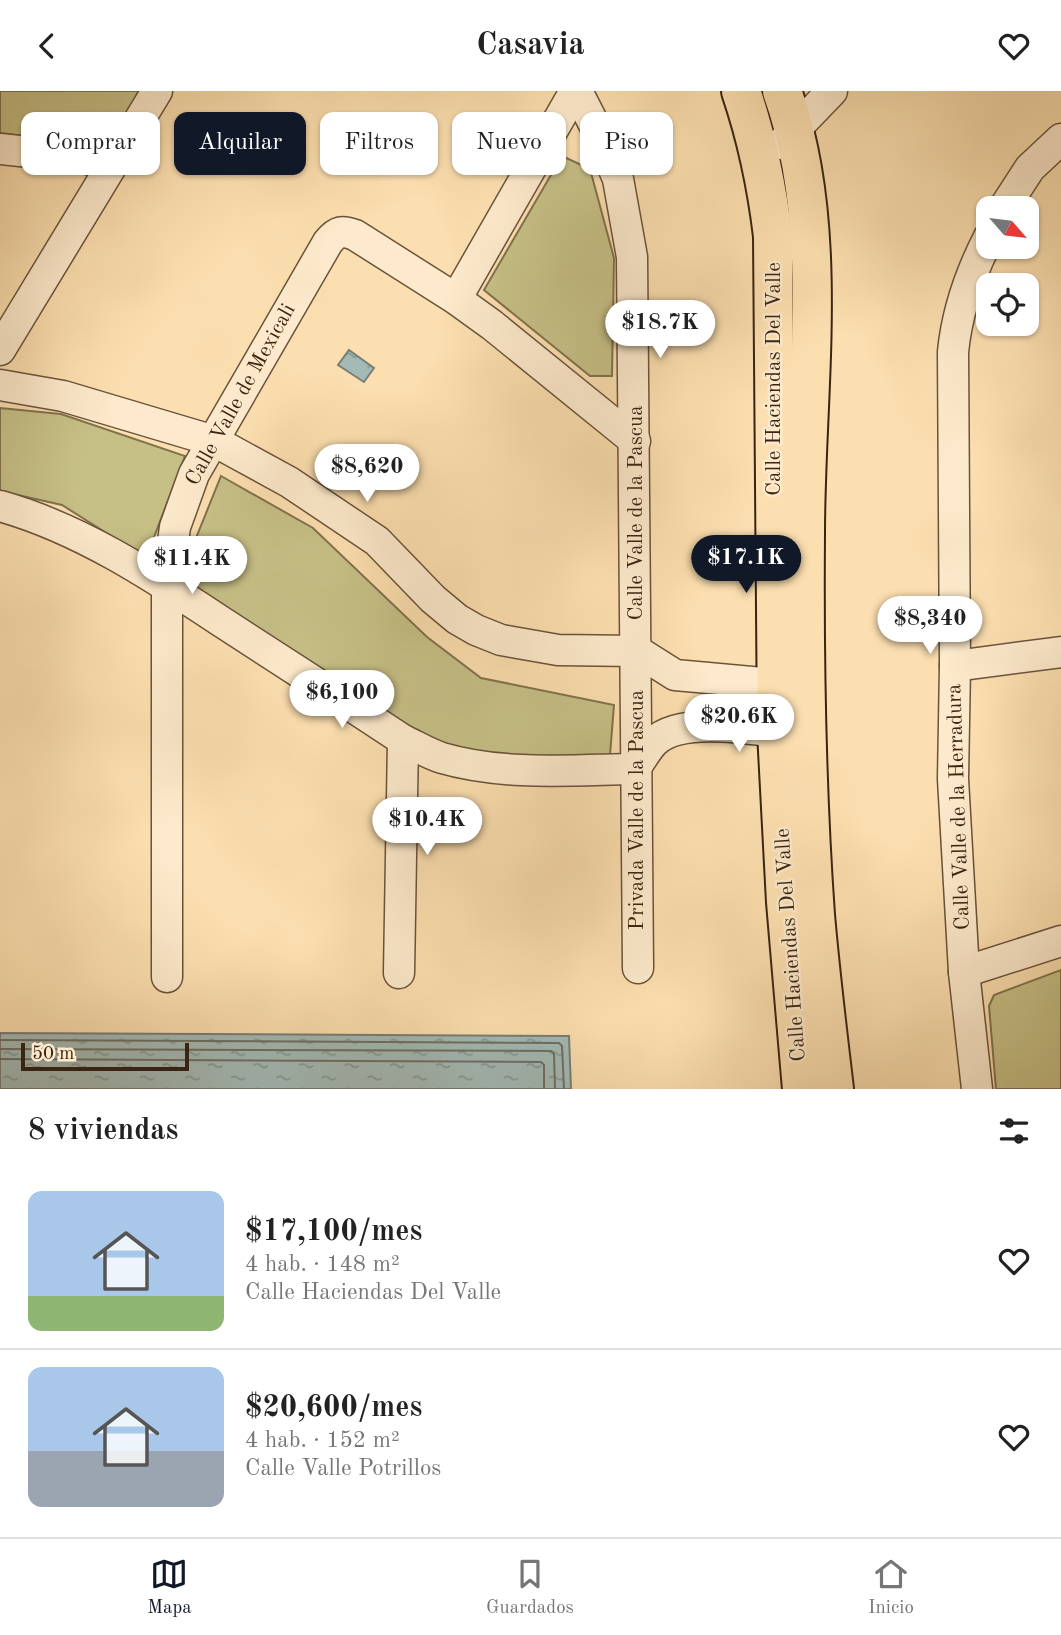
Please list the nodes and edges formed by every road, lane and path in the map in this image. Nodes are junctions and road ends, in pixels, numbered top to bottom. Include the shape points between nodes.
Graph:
1 (157, 91) edge
2 (576, 91) edge
3 (782, 91) edge
4 (832, 91) edge
5 (753, 99) edge
6 (144, 112) edge
7 (794, 130) junction
8 (1061, 139) edge
9 (0, 149) edge
10 (21, 151) edge
11 (761, 164) junction
12 (106, 175) edge
13 (1012, 196) edge
14 (980, 259) edge
15 (456, 299) junction
16 (0, 349) edge
17 (0, 385) edge
18 (635, 440) junction
19 (214, 441) junction
20 (0, 506) edge
21 (167, 586) junction
22 (637, 651) junction
23 (1061, 652) edge
24 (955, 666) junction
25 (792, 686) junction
26 (792, 734) junction
27 (403, 740) junction
28 (635, 769) junction
29 (1061, 940) edge
30 (638, 968) dead end
31 (964, 972) junction
32 (399, 973) dead end
33 (167, 977) dead end
34 (802, 1089) edge
35 (834, 1089) edge
36 (978, 1089) edge

1 - 6 street
2 - 15 street
2 - 18 street, Calle Valle de la Pascua via 618,179 626,218 632,257
3 - 7 main road, Calle Haciendas Del Valle
4 - 7 street
5 - 11 main road, Calle Haciendas Del Valle
7 - 11 street
7 - 25 main road, Calle Haciendas Del Valle via 804,179 811,302 805,533
8 - 13 street via 1030,168
9 - 10 street
11 - 25 main road, Calle Haciendas Del Valle via 773,236
12 - 16 street
14 - 24 street, Calle Valle de la Herradura via 956,322 953,352
15 - 18 street, Calle Valle de Mexicali
15 - 19 street, Calle Valle de Mexicali via 355,235 344,230 335,233
17 - 19 street via 64,396
18 - 22 street, Calle Valle de la Pascua
19 - 21 street, Calle Valle de Mexicali via 183,500
19 - 22 street via 289,482 377,541 433,599 477,631 558,650
20 - 21 street via 71,533
21 - 27 street
21 - 33 street, Calle Valle de Mexicali
22 - 25 street via 675,675
22 - 28 street, Privada Valle de la Pascua
23 - 24 street
24 - 31 street, Calle Valle de la Herradura via 953,779
25 - 26 main road, Calle Haciendas Del Valle
26 - 28 street via 706,725 672,731 654,741
26 - 34 main road, Calle Haciendas Del Valle via 786,902
26 - 35 main road, Calle Haciendas Del Valle
27 - 28 street via 472,766
27 - 32 street
28 - 30 street, Privada Valle de la Pascua
29 - 31 street
31 - 36 street, Calle Valle de la Herradura

